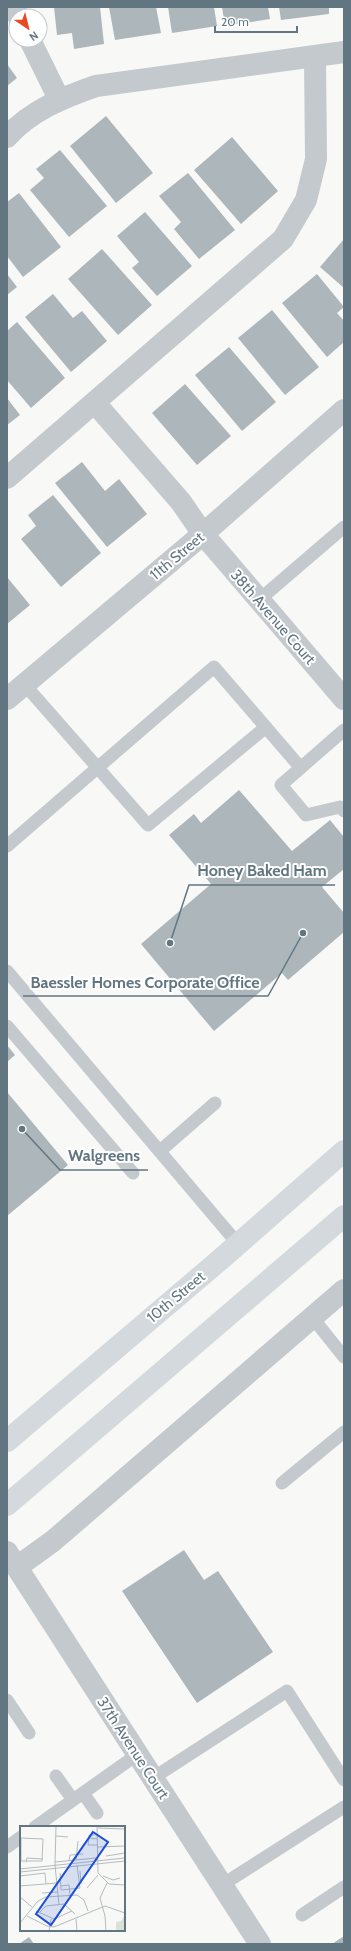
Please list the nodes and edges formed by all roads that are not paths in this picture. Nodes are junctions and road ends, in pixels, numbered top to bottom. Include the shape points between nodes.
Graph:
1 (34, 48) edge
2 (344, 52) edge
3 (316, 57) junction
4 (59, 100) junction
5 (7, 137) edge
6 (95, 403) junction
7 (344, 410) edge
8 (7, 478) edge
9 (344, 527) edge
10 (203, 534) junction
11 (259, 600) junction
12 (25, 684) junction
13 (344, 699) edge
14 (7, 700) edge
15 (266, 727) junction
16 (344, 730) edge
17 (300, 767) junction
18 (98, 768) junction
19 (344, 811) edge
20 (7, 846) edge
21 (7, 971) edge
22 (7, 1026) edge
23 (215, 1103) dead end
24 (160, 1150) junction
25 (344, 1151) edge
26 (133, 1173) dead end
27 (344, 1216) edge
28 (238, 1244) junction
29 (344, 1290) edge
30 (312, 1317) junction
31 (344, 1357) edge
32 (344, 1432) edge
33 (7, 1441) edge
34 (282, 1483) dead end
35 (7, 1505) edge
36 (12, 1560) edge
37 (7, 1700) edge
38 (29, 1733) dead end
39 (138, 1754) junction
40 (56, 1776) dead end
41 (153, 1778) junction
42 (344, 1780) edge
43 (83, 1792) junction
44 (73, 1800) junction
45 (344, 1807) edge
46 (97, 1813) dead end
47 (36, 1826) edge
48 (20, 1838) edge
49 (7, 1847) edge
50 (222, 1885) junction
51 (344, 1887) edge
52 (302, 1915) dead end
53 (260, 1944) edge

1 - 4 street
2 - 3 street
3 - 4 street via 96,86
3 - 6 street via 316,159 306,200 283,239
4 - 5 street via 14,129
6 - 8 street
6 - 10 street, 38th Avenue Court via 181,502
7 - 10 street, 11th Street
9 - 11 lane
10 - 11 street, 38th Avenue Court
10 - 12 street, 11th Street
11 - 13 street, 38th Avenue Court
12 - 14 street, 11th Street
12 - 18 lane
15 - 17 lane
15 - 18 lane via 148,825
15 - 18 lane via 214,667
16 - 17 lane
17 - 19 lane via 282,785 306,815 340,807
18 - 20 lane
21 - 24 lane
22 - 26 lane
23 - 24 lane
24 - 28 lane
25 - 28 main road, 10th Street
27 - 35 main road
28 - 33 main road, 10th Street
29 - 30 street
30 - 31 lane
30 - 36 street via 53,1541
32 - 34 lane
36 - 39 street, 37th Avenue Court
37 - 38 lane
39 - 41 street, 37th Avenue Court
39 - 43 lane
40 - 44 lane
41 - 42 lane via 287,1691
41 - 50 street, 37th Avenue Court
43 - 44 lane
43 - 46 lane
44 - 47 lane
45 - 50 lane
48 - 49 lane
50 - 53 street, 37th Avenue Court
51 - 52 lane

